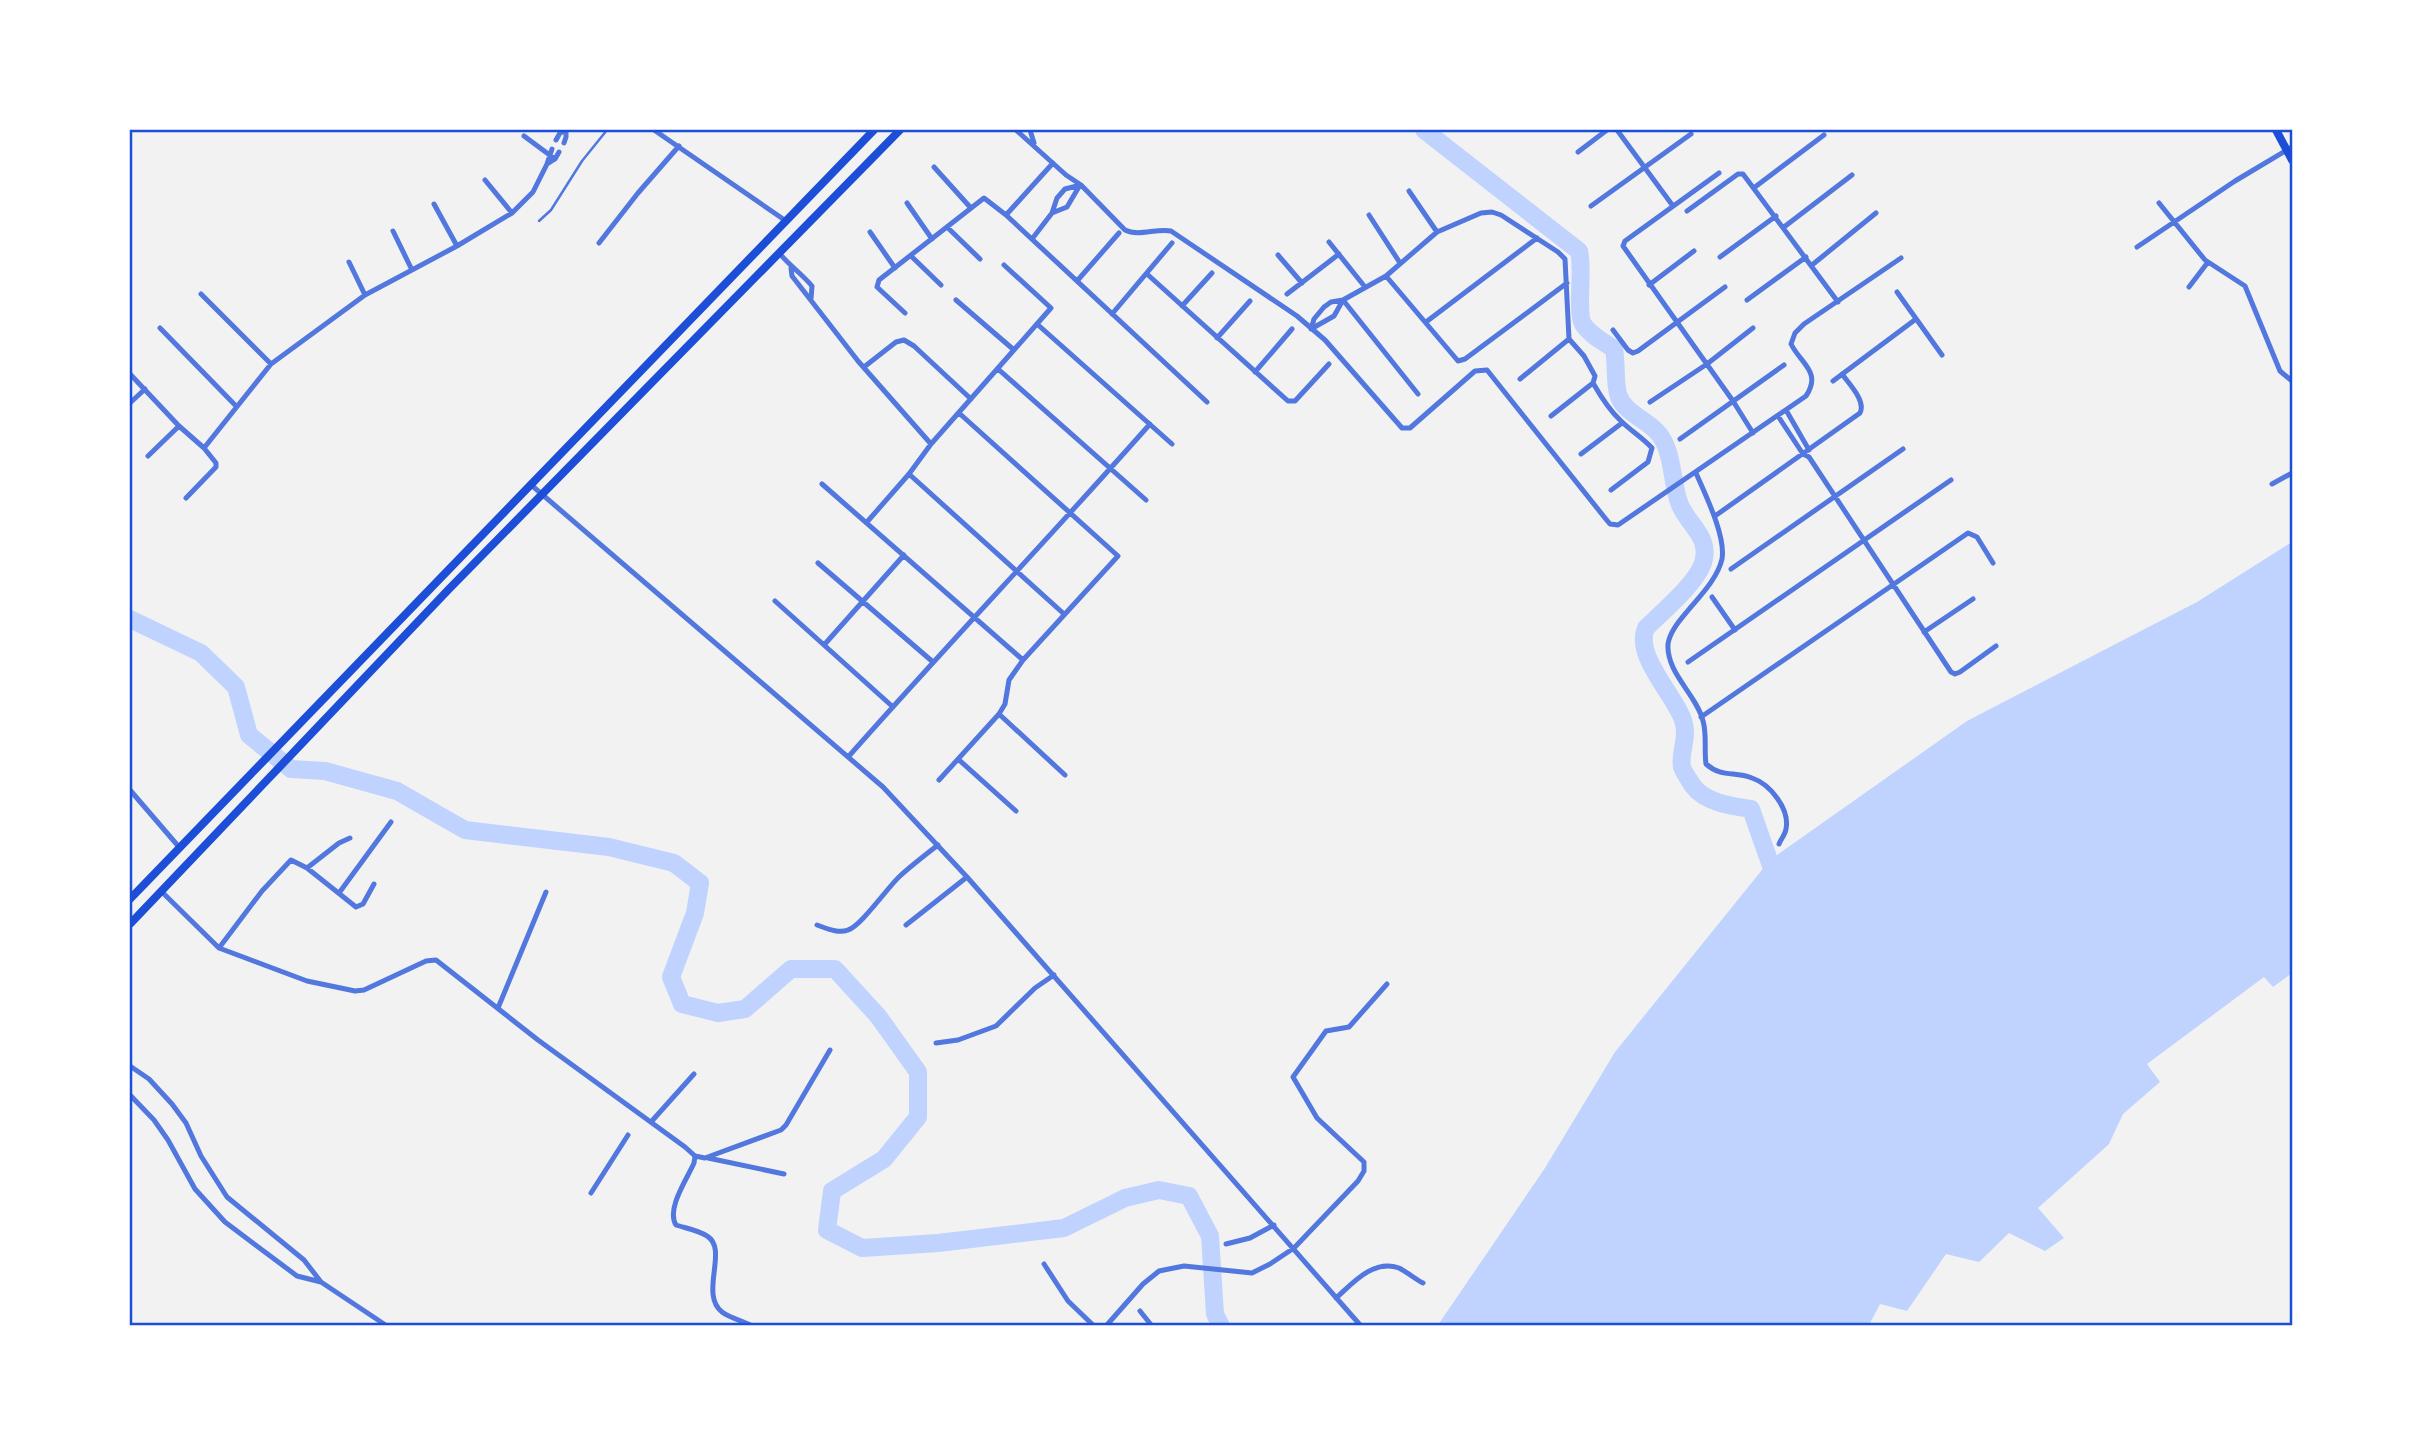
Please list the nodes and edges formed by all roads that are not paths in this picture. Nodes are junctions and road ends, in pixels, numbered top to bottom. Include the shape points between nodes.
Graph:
1 (566, 130) edge
2 (607, 130) edge
3 (654, 130) edge
4 (874, 130) edge
5 (900, 130) edge
6 (1016, 130) edge
7 (1030, 130) edge
8 (1594, 130) edge
9 (1607, 130) edge
10 (1617, 130) edge
11 (2276, 130) edge
12 (1691, 134) dead end
13 (1824, 135) dead end
14 (524, 136) dead end
15 (1598, 136) junction
16 (556, 140) dead end
17 (564, 143) dead end
18 (679, 146) junction
19 (1035, 146) junction
20 (2290, 149) edge
21 (559, 152) dead end
22 (1578, 152) dead end
23 (552, 154) junction
24 (2292, 160) edge
25 (1053, 163) junction
26 (934, 167) dead end
27 (1645, 167) junction
28 (1719, 173) dead end
29 (1852, 175) dead end
30 (485, 180) dead end
31 (1081, 185) junction
32 (1755, 187) junction
33 (1409, 191) dead end
34 (907, 203) dead end
35 (435, 204) dead end
36 (2159, 204) dead end
37 (1591, 206) dead end
38 (1673, 206) junction
39 (970, 207) junction
40 (1687, 211) dead end
41 (512, 212) junction
42 (1052, 213) junction
43 (1876, 213) dead end
44 (1006, 215) junction
45 (1368, 215) dead end
46 (1776, 216) junction
47 (539, 221) dead end
48 (786, 222) junction
49 (2173, 223) junction
50 (947, 227) junction
51 (1784, 227) junction
52 (393, 231) dead end
53 (870, 232) dead end
54 (1437, 232) junction
55 (1119, 233) dead end
56 (1537, 238) junction
57 (932, 239) junction
58 (1032, 239) junction
59 (1329, 242) dead end
60 (599, 243) dead end
61 (1172, 243) dead end
62 (457, 246) junction
63 (2137, 247) dead end
64 (1694, 251) dead end
65 (779, 254) junction
66 (1339, 254) junction
67 (1278, 255) dead end
68 (911, 256) junction
69 (1720, 257) dead end
70 (1806, 257) junction
71 (1901, 258) dead end
72 (980, 259) dead end
73 (348, 262) dead end
74 (1401, 262) junction
75 (2207, 262) junction
76 (1004, 265) dead end
77 (1812, 265) junction
78 (895, 268) junction
79 (412, 270) junction
80 (1212, 273) dead end
81 (1147, 274) junction
82 (1386, 276) junction
83 (1077, 281) junction
84 (1302, 283) junction
85 (1567, 283) junction
86 (941, 285) dead end
87 (1649, 285) junction
88 (1365, 287) junction
89 (2189, 287) dead end
90 (1725, 288) dead end
91 (1897, 292) dead end
92 (201, 294) dead end
93 (1287, 294) dead end
94 (365, 295) junction
95 (956, 299) dead end
96 (1343, 300) junction
97 (1746, 300) dead end
98 (1250, 301) dead end
99 (1838, 302) junction
100 (1182, 306) junction
101 (905, 313) dead end
102 (1112, 314) junction
103 (1916, 319) junction
104 (1426, 322) junction
105 (1037, 324) junction
106 (1677, 324) junction
107 (160, 328) dead end
108 (1753, 328) dead end
109 (1292, 329) dead end
110 (1311, 329) junction
111 (1613, 330) dead end
112 (1217, 338) junction
113 (1569, 339) junction
114 (1014, 350) junction
115 (1942, 355) dead end
116 (271, 364) junction
117 (1329, 364) dead end
118 (1707, 364) junction
119 (1784, 365) dead end
120 (864, 367) junction
121 (998, 369) junction
122 (1255, 372) junction
123 (130, 374) edge
124 (1842, 374) junction
125 (1520, 379) dead end
126 (1833, 381) dead end
127 (2292, 381) edge
128 (1593, 383) junction
129 (145, 389) junction
130 (1418, 394) dead end
131 (971, 399) junction
132 (1733, 401) junction
133 (1207, 402) dead end
134 (1650, 402) dead end
135 (130, 403) edge
136 (236, 406) junction
137 (1786, 410) junction
138 (959, 413) junction
139 (1551, 416) dead end
140 (1778, 416) junction
141 (1622, 423) junction
142 (1150, 424) junction
143 (179, 426) junction
144 (1753, 433) junction
145 (1680, 439) dead end
146 (931, 444) junction
147 (1172, 444) dead end
148 (204, 447) junction
149 (1903, 449) dead end
150 (1807, 453) junction
151 (1581, 454) dead end
152 (148, 456) dead end
153 (1110, 468) junction
154 (2292, 473) edge
155 (909, 474) junction
156 (1694, 474) junction
157 (1951, 481) dead end
158 (530, 484) junction
159 (822, 484) dead end
160 (2272, 484) dead end
161 (1611, 490) dead end
162 (543, 496) junction
163 (1834, 497) junction
164 (186, 498) dead end
165 (1146, 500) dead end
166 (1072, 513) junction
167 (1715, 516) junction
168 (867, 522) junction
169 (1864, 542) junction
170 (904, 555) junction
171 (818, 563) dead end
172 (1993, 563) dead end
173 (1731, 569) dead end
174 (1018, 572) junction
175 (1894, 586) junction
176 (1712, 597) dead end
177 (1973, 599) dead end
178 (775, 601) dead end
179 (863, 601) junction
180 (1064, 614) junction
181 (974, 616) junction
182 (1735, 630) junction
183 (1924, 632) junction
184 (824, 645) junction
185 (1997, 646) dead end
186 (1023, 660) junction
187 (933, 662) junction
188 (1688, 662) dead end
189 (893, 707) junction
190 (999, 714) junction
191 (1702, 717) junction
192 (849, 756) junction
193 (958, 759) junction
194 (1065, 775) dead end
195 (939, 780) dead end
196 (130, 790) edge
197 (1016, 811) dead end
198 (391, 822) dead end
199 (350, 838) dead end
200 (1779, 844) dead end
201 (938, 845) junction
202 (179, 847) junction
203 (307, 868) junction
204 (967, 877) junction
205 (374, 884) dead end
206 (162, 892) junction
207 (546, 892) dead end
208 (338, 893) junction
209 (130, 899) edge
210 (130, 925) edge
211 (817, 925) dead end
212 (906, 925) dead end
213 (219, 948) junction
214 (1054, 975) junction
215 (1387, 984) dead end
216 (498, 1008) junction
217 (936, 1043) dead end
218 (830, 1051) dead end
219 (130, 1066) edge
220 (694, 1074) dead end
221 (130, 1095) edge
222 (650, 1122) junction
223 (628, 1135) dead end
224 (695, 1156) junction
225 (705, 1158) junction
226 (784, 1174) dead end
227 (590, 1193) dead end
228 (1274, 1225) junction
229 (1226, 1244) dead end
230 (1294, 1248) junction
231 (1044, 1264) dead end
232 (321, 1282) junction
233 (1423, 1283) dead end
234 (1336, 1298) junction
235 (1128, 1301) junction
236 (1135, 1306) dead end
237 (1140, 1311) dead end
238 (387, 1325) edge
239 (752, 1325) edge
240 (1094, 1325) edge
241 (1106, 1325) edge
242 (1152, 1325) edge
243 (1360, 1325) edge

1 - 16 street
1 - 17 street
2 - 47 lane
3 - 18 street
4 - 48 main road
5 - 65 main road
6 - 19 street
7 - 19 street
8 - 15 street
9 - 15 street
10 - 27 street
11 - 20 main road
12 - 27 street
13 - 32 street
14 - 23 street
15 - 22 street
18 - 48 street
18 - 60 street
19 - 25 street
20 - 24 main road
20 - 49 street
21 - 23 street
23 - 41 street via 533,192
25 - 31 street
25 - 44 street
26 - 39 street
27 - 37 street
27 - 38 street
28 - 38 street
29 - 51 street
30 - 41 street
31 - 42 street via 1066,207
31 - 42 street via 1065,189
31 - 110 street via 1125,230 1171,231
32 - 40 street via 1738,174
32 - 46 street
33 - 54 street
34 - 57 street
35 - 62 street
36 - 49 street
38 - 87 street via 1623,246
39 - 44 street via 984,198
39 - 50 street
41 - 62 street
42 - 58 street
43 - 77 street
44 - 58 street
45 - 74 street
46 - 51 street
46 - 69 street
48 - 158 main road
49 - 63 street
49 - 75 street
50 - 57 street
50 - 72 street
51 - 70 street
52 - 79 street
53 - 78 street
54 - 56 street via 1492,212
54 - 74 street
55 - 83 street
56 - 85 street via 1565,259
56 - 104 street
57 - 68 street
58 - 83 street
59 - 66 street
61 - 81 street
62 - 79 street
64 - 87 street
65 - 120 street
65 - 162 main road
66 - 84 street
66 - 88 street
67 - 84 street
68 - 78 street
68 - 86 street
70 - 77 street
70 - 97 street
71 - 99 street
73 - 94 street
74 - 82 street
75 - 89 street
75 - 127 street via 2245,286 2280,371
76 - 105 street via 1050,305
77 - 99 street
78 - 101 street via 877,287
79 - 94 street
80 - 100 street
81 - 100 street
81 - 102 street
82 - 88 street
82 - 104 street
83 - 102 street
84 - 93 street
85 - 104 street via 1458,361
85 - 113 street
87 - 106 street
88 - 96 street
90 - 106 street
91 - 103 street
92 - 116 street
94 - 116 street
95 - 114 street
96 - 110 street via 1334,316
96 - 110 street via 1331,302 1319,312
96 - 130 street
98 - 112 street
99 - 137 street via 1804,324 1791,339 1813,376 1813,385
100 - 112 street
102 - 133 street
103 - 115 street
103 - 124 street
105 - 114 street
105 - 142 street
106 - 111 street via 1633,353
106 - 118 street
107 - 136 street
108 - 118 street
109 - 122 street
110 - 156 street via 1336,351 1402,428 1410,428 1475,371 1487,370 1610,524 1618,525
112 - 122 street
113 - 125 street
113 - 128 street via 1595,376
114 - 121 street
116 - 136 street
117 - 122 street via 1295,401 1283,398
118 - 132 street
118 - 134 street
119 - 132 street
120 - 131 street via 904,340
120 - 146 street
121 - 131 street
121 - 153 street
123 - 129 street
124 - 126 street
124 - 150 street via 1863,408
128 - 139 street
128 - 141 street
129 - 135 street
129 - 143 street
131 - 138 street
132 - 144 street
132 - 145 street
136 - 148 street
137 - 140 street
137 - 150 street
138 - 146 street
138 - 166 street
140 - 144 street
140 - 150 street
141 - 151 street
141 - 161 street via 1643,437 1652,448 1651,457
142 - 147 street
142 - 153 street
143 - 148 street
143 - 152 street
144 - 156 street
146 - 155 street
148 - 164 street via 216,467
149 - 163 street
150 - 163 street
150 - 167 street
153 - 165 street
153 - 166 street
154 - 160 street
155 - 168 street
155 - 174 street
156 - 167 street
157 - 169 street
158 - 162 street
158 - 202 main road
159 - 168 street
162 - 192 street
162 - 206 main road
163 - 169 street
163 - 173 street
166 - 174 street
166 - 180 street via 1118,556
167 - 191 street via 1722,557 1668,644 1675,670
168 - 170 street
169 - 175 street
169 - 182 street
170 - 179 street
170 - 181 street
171 - 179 street
172 - 175 street via 1977,537 1968,533
174 - 180 street
174 - 181 street
175 - 183 street
175 - 191 street
176 - 182 street
177 - 183 street
178 - 184 street
179 - 184 street
179 - 187 street
180 - 186 street
181 - 186 street
181 - 187 street
182 - 188 street
183 - 185 street via 1955,674
184 - 189 street
186 - 190 street via 1009,680
187 - 189 street
189 - 192 street
190 - 193 street
190 - 194 street
191 - 200 street via 1706,764 1716,772 1752,777 1770,789 1787,826
192 - 201 street
193 - 195 street
193 - 197 street
196 - 202 street
198 - 208 street
199 - 203 street
201 - 204 street
201 - 211 street via 899,877 850,930
202 - 209 main road
203 - 208 street
203 - 213 street via 291,860
204 - 212 street
204 - 214 street
205 - 208 street via 359,907
206 - 210 main road
206 - 213 street
207 - 216 street
213 - 216 street via 307,981 355,991 436,960
214 - 217 street via 996,1026
214 - 228 street
215 - 230 street via 1349,1027 1326,1031 1294,1074 1293,1081 1317,1118 1364,1162 1364,1171
216 - 222 street
218 - 225 street via 781,1130
219 - 232 street via 172,1104 227,1197 304,1260
220 - 222 street
221 - 232 street via 168,1140 212,1210 297,1276
222 - 224 street
223 - 227 street
224 - 225 street
224 - 239 street via 673,1222 706,1235 713,1243 715,1303 722,1312
225 - 226 street
228 - 229 street
228 - 230 street
230 - 234 street
230 - 235 street via 1252,1273 1184,1266 1159,1270
231 - 240 street via 1068,1301
232 - 238 street
233 - 234 street via 1398,1268 1382,1266 1365,1272
234 - 243 street
235 - 236 street
235 - 241 street
237 - 242 street

